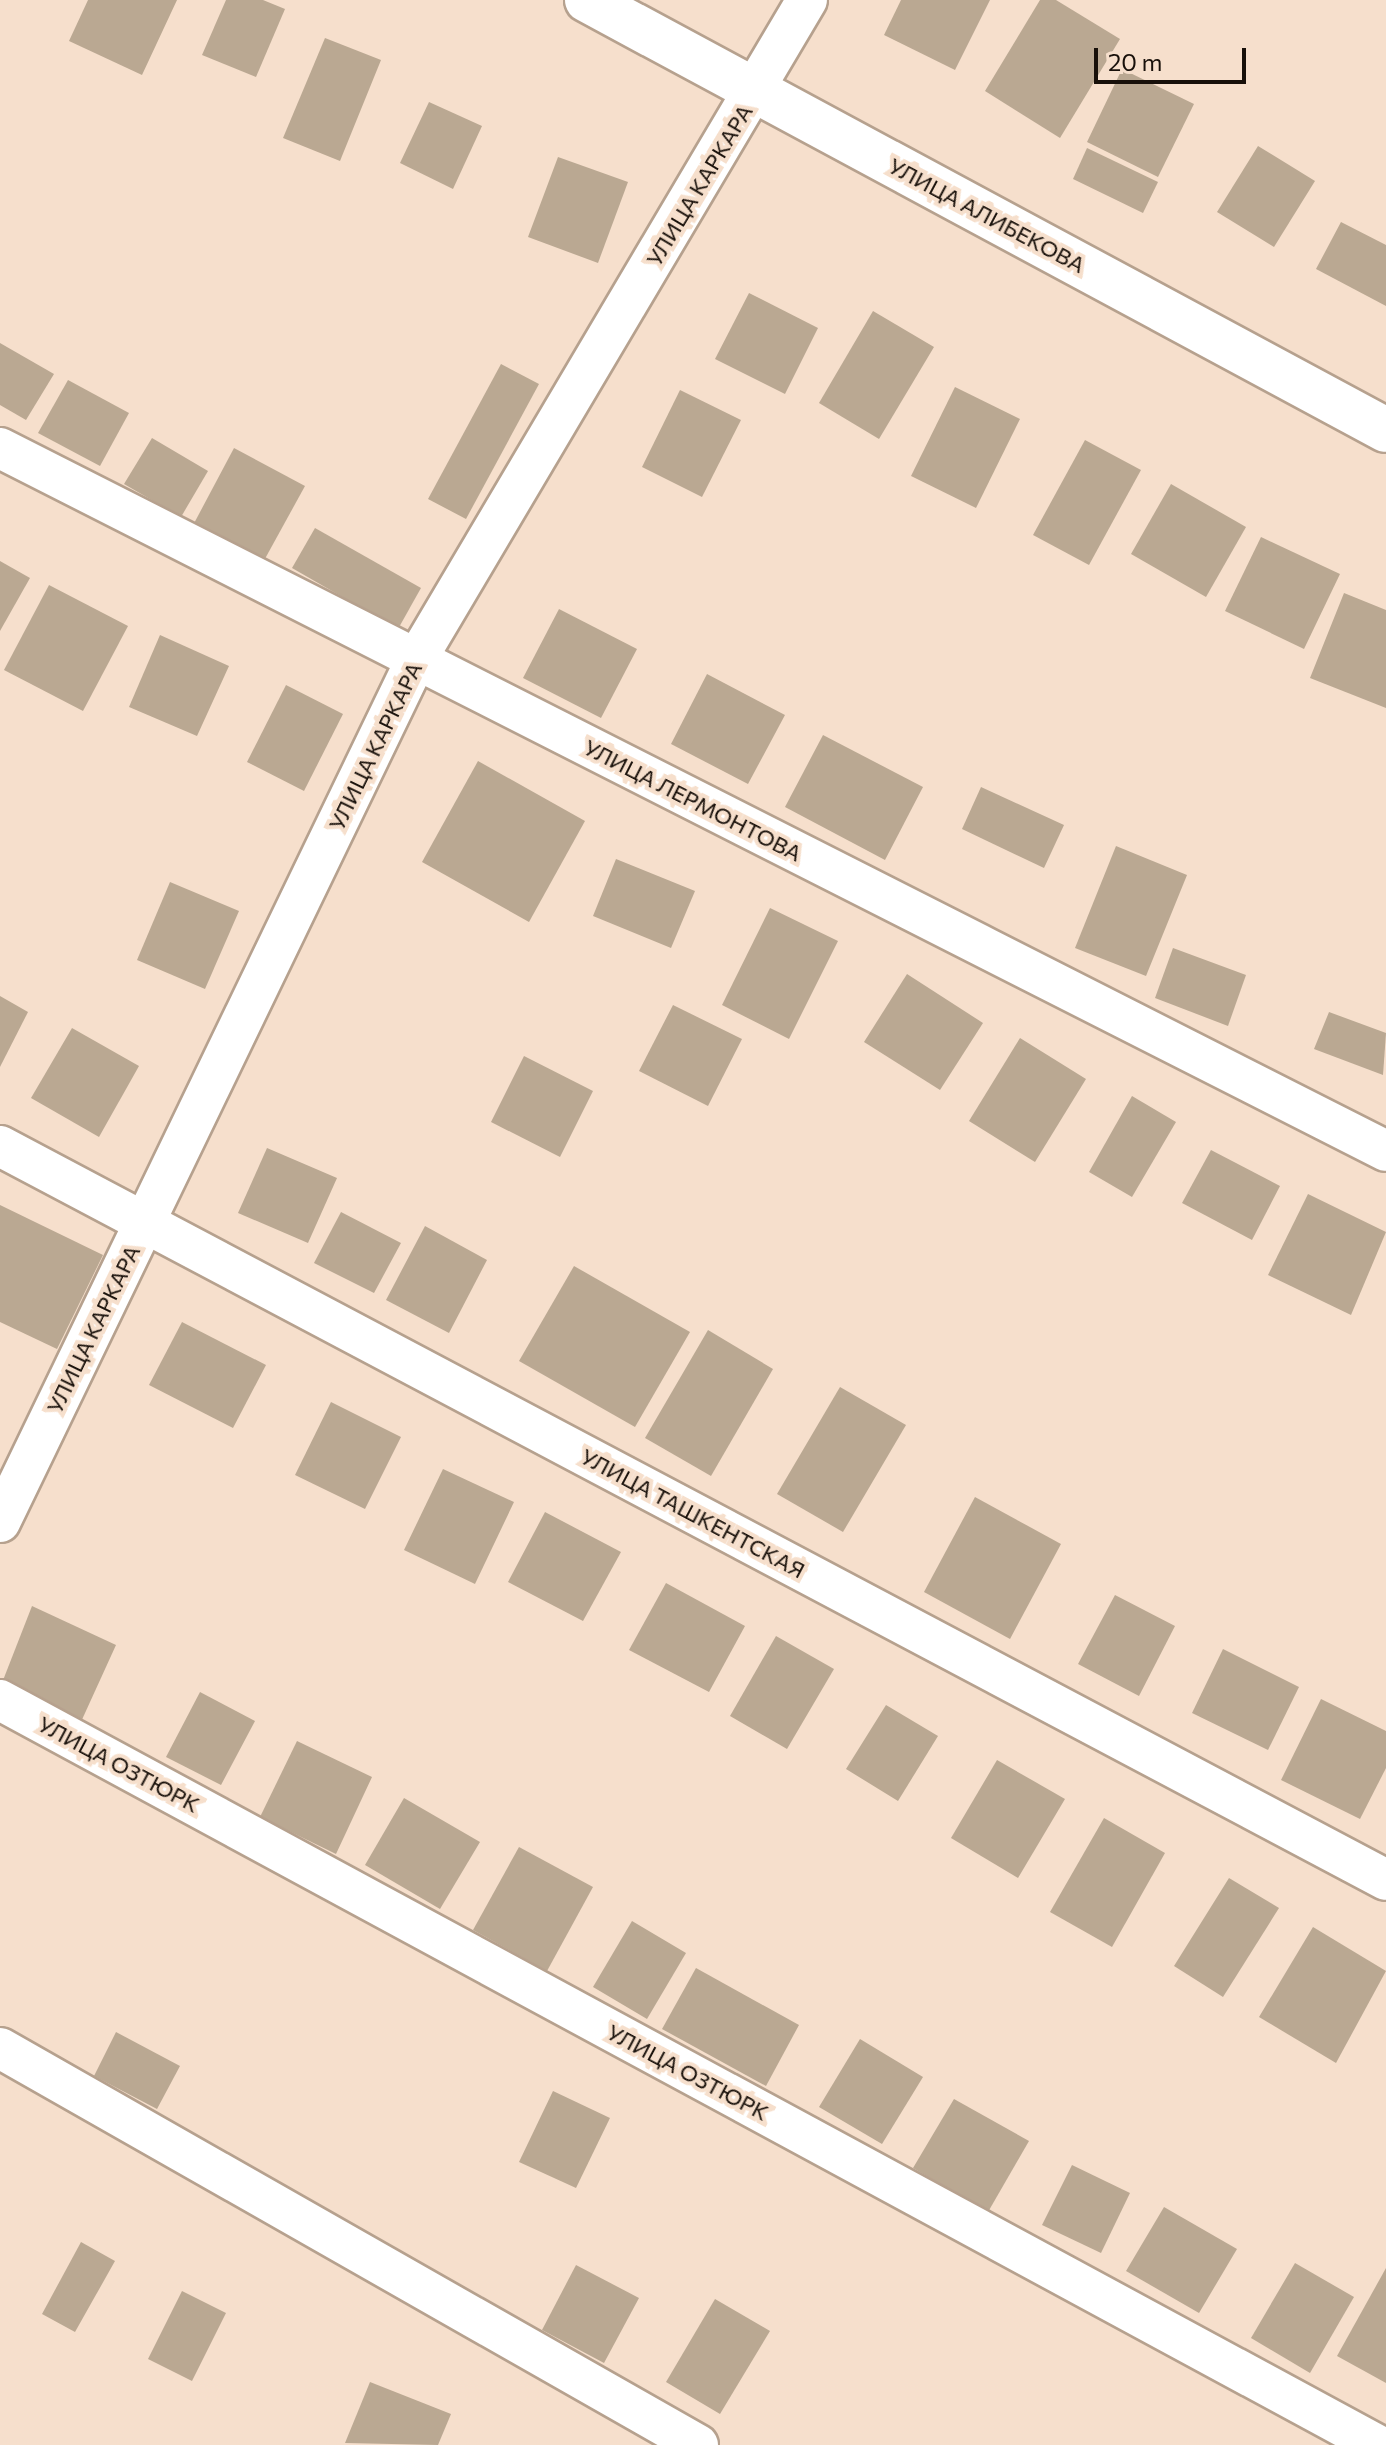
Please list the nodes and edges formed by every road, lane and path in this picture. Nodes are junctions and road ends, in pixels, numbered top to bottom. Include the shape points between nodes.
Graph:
1 (587, 0) edge
2 (807, 0) edge
3 (756, 90) junction
4 (1386, 430) edge
5 (0, 448) edge
6 (416, 660) junction
7 (0, 1146) edge
8 (1386, 1151) edge
9 (144, 1223) junction
10 (0, 1522) edge
11 (0, 1700) edge
12 (1386, 1880) edge
13 (0, 2048) edge
14 (698, 2445) edge
15 (1377, 2445) edge

1 - 3 street, УЛИЦА АЛИБЕКОВА
2 - 3 street, УЛИЦА КАРКАРА
3 - 4 street, УЛИЦА АЛИБЕКОВА
3 - 6 street, УЛИЦА КАРКАРА
5 - 6 street, УЛИЦА ЛЕРМОНТОВА
6 - 8 street, УЛИЦА ЛЕРМОНТОВА
6 - 9 street, УЛИЦА КАРКАРА
7 - 9 street, УЛИЦА ТАШКЕНТСКАЯ
9 - 10 street, УЛИЦА КАРКАРА
9 - 12 street, УЛИЦА ТАШКЕНТСКАЯ
11 - 15 street, УЛИЦА ОЗТЮРК
13 - 14 street

